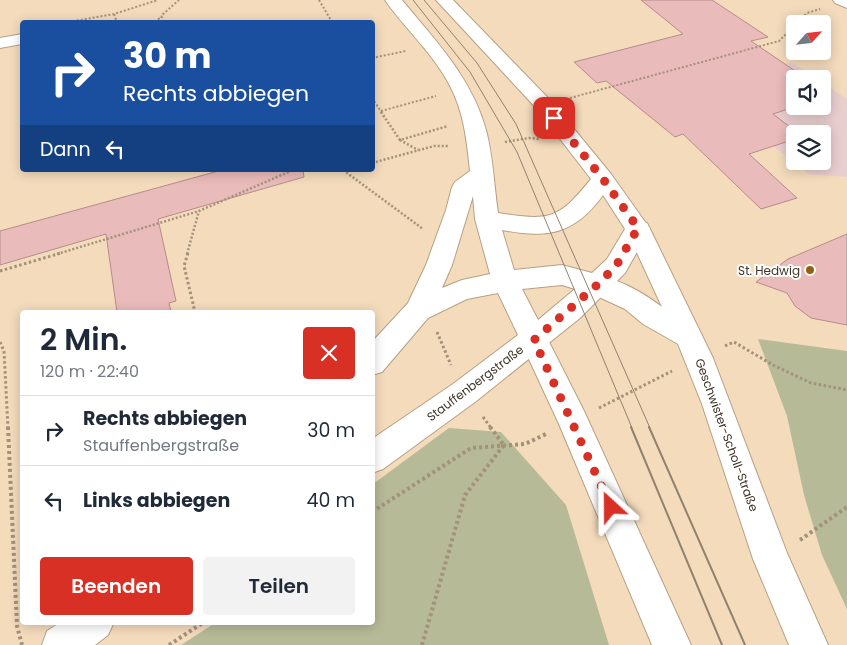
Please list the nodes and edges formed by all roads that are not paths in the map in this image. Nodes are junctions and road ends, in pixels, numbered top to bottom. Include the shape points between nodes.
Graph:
1 (393, 0) edge
2 (444, 0) edge
3 (841, 0) edge
4 (847, 4) edge
5 (20, 39) edge
6 (0, 43) edge
7 (482, 174) junction
8 (603, 179) junction
9 (487, 219) junction
10 (638, 228) junction
11 (506, 281) junction
12 (597, 285) junction
13 (422, 309) junction
14 (534, 340) junction
15 (694, 346) junction
16 (375, 360) edge
17 (375, 456) edge
18 (91, 625) edge
19 (61, 645) edge
20 (672, 645) edge
21 (809, 645) edge

1 - 7 street via 431,46 461,90 472,119
2 - 8 street, Geschwister-Scholl-Straße via 544,105
3 - 4 street
5 - 6 street
7 - 9 street
7 - 13 street via 462,187 458,210
8 - 9 street via 573,215 559,221 524,225
8 - 10 street, Geschwister-Scholl-Straße
9 - 11 street
10 - 12 street, Stauffenbergstraße via 616,266
10 - 15 street, Geschwister-Scholl-Straße
11 - 12 street via 562,275
11 - 13 street via 462,290
11 - 14 street
12 - 14 street, Stauffenbergstraße
12 - 15 street via 634,301
13 - 16 street
14 - 17 street, Stauffenbergstraße
14 - 20 street
15 - 21 street, Geschwister-Scholl-Straße via 771,559
18 - 19 street

